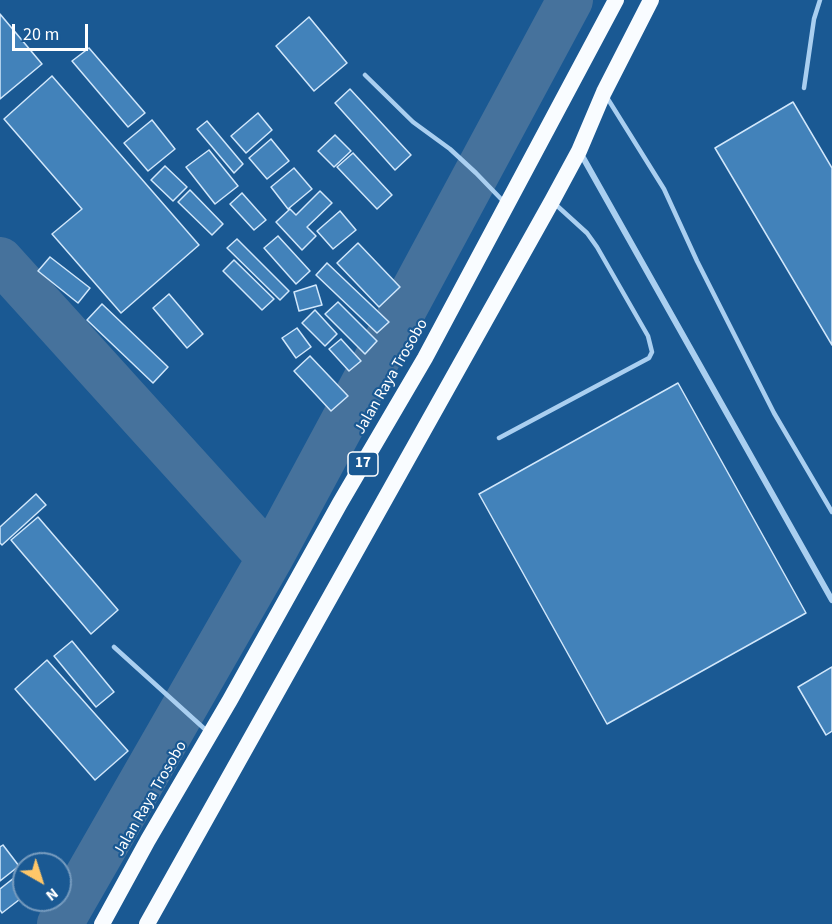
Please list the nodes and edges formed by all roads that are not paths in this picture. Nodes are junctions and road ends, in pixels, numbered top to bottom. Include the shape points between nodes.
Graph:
1 (616, 0) edge
2 (651, 0) edge
3 (820, 0) edge
4 (365, 75) dead end
5 (804, 88) dead end
6 (604, 92) junction
7 (579, 151) junction
8 (552, 201) junction
9 (508, 206) junction
10 (499, 438) dead end
11 (832, 512) edge
12 (832, 600) edge
13 (114, 647) dead end
14 (210, 734) junction
15 (102, 924) edge
16 (147, 924) edge

1 - 9 highway, Jalan Raya Trosobo / 17
2 - 6 highway, 17
3 - 5 lane
4 - 9 lane
6 - 7 highway, 17
6 - 11 lane via 664,189 774,413
7 - 8 highway, 17
7 - 12 street
8 - 10 lane via 587,232 648,336 652,352 649,358
8 - 16 highway, 17
9 - 14 highway, Jalan Raya Trosobo / 17
13 - 14 lane
14 - 15 highway, Jalan Raya Trosobo / 17

